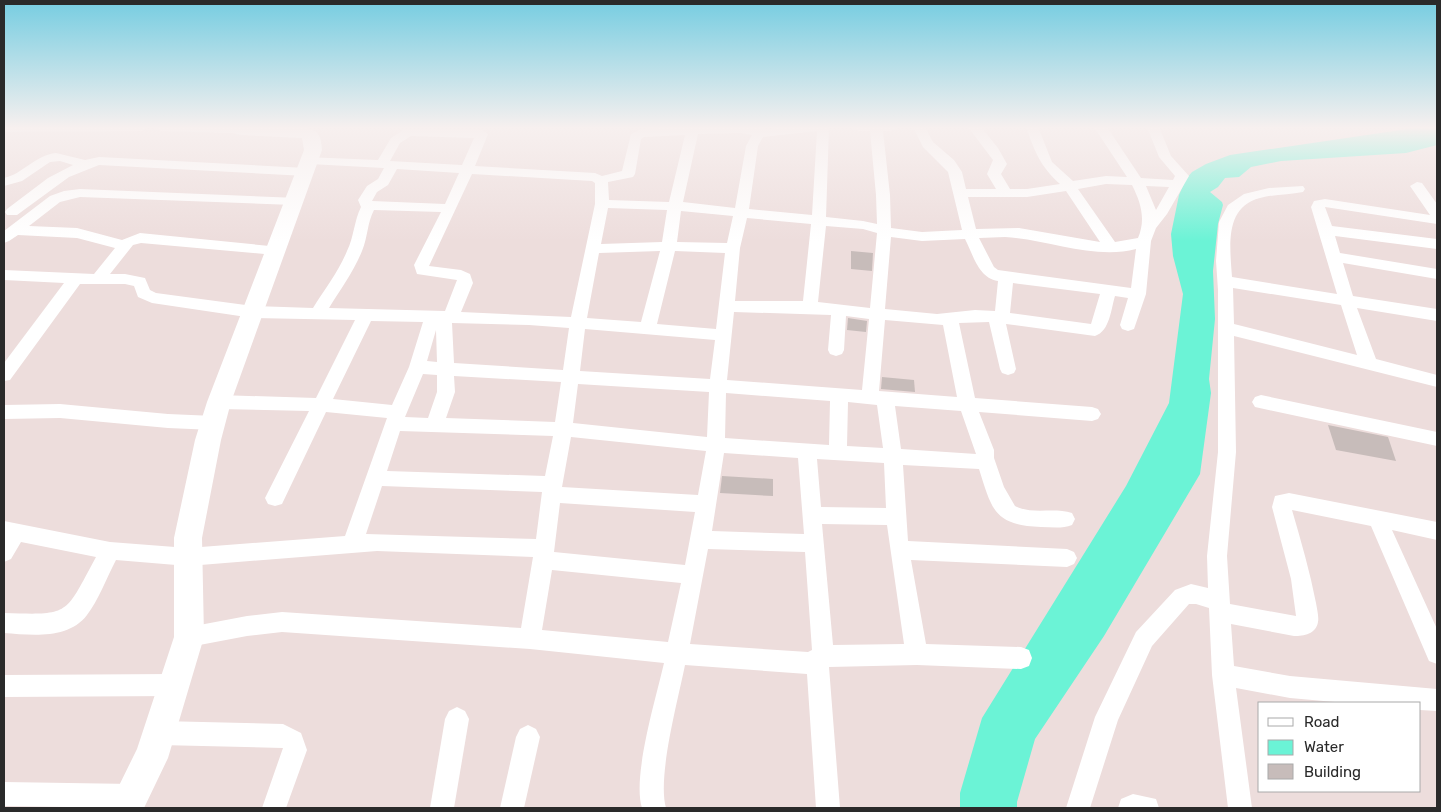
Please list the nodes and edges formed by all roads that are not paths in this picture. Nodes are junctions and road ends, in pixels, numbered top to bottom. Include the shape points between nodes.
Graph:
1 (36, 165) edge
2 (82, 165) edge
3 (259, 165) edge
4 (387, 165) junction
5 (469, 165) edge
6 (630, 165) edge
7 (684, 165) edge
8 (749, 165) edge
9 (821, 165) edge
10 (880, 165) edge
11 (950, 165) edge
12 (999, 165) edge
13 (1049, 165) edge
14 (1125, 165) edge
15 (1173, 165) edge
16 (308, 166) junction
17 (467, 170) junction
18 (601, 180) junction
19 (1136, 181) junction
20 (4, 182) edge
21 (1179, 184) junction
22 (1069, 186) junction
23 (1417, 186) dead end
24 (1298, 189) dead end
25 (960, 193) junction
26 (1006, 194) junction
27 (293, 201) junction
28 (602, 204) junction
29 (675, 206) junction
30 (368, 207) junction
31 (450, 208) junction
32 (8, 212) edge
33 (741, 213) junction
34 (1437, 214) edge
35 (34, 215) junction
36 (819, 220) junction
37 (1437, 220) edge
38 (16, 230) junction
39 (1328, 230) junction
40 (884, 232) junction
41 (970, 234) junction
42 (1146, 234) junction
43 (4, 238) edge
44 (1437, 244) edge
45 (126, 246) junction
46 (669, 246) junction
47 (1111, 247) junction
48 (732, 248) junction
49 (592, 249) junction
50 (275, 250) junction
51 (1334, 257) junction
52 (1437, 274) edge
53 (4, 275) edge
54 (1006, 277) junction
55 (76, 279) junction
56 (98, 279) junction
57 (1224, 282) junction
58 (1109, 291) junction
59 (1138, 294) junction
60 (1347, 302) junction
61 (727, 306) junction
62 (810, 307) junction
63 (840, 309) junction
64 (253, 312) junction
65 (318, 313) junction
66 (878, 314) junction
67 (365, 316) junction
68 (1437, 316) edge
69 (442, 318) junction
70 (999, 318) junction
71 (950, 320) junction
72 (578, 322) junction
73 (1128, 325) dead end
74 (648, 328) junction
75 (1226, 328) junction
76 (724, 335) junction
77 (836, 350) dead end
78 (1369, 364) junction
79 (417, 367) junction
80 (6, 368) edge
81 (446, 369) junction
82 (1008, 369) dead end
83 (570, 377) junction
84 (1437, 381) edge
85 (718, 386) junction
86 (839, 395) junction
87 (877, 398) junction
88 (1261, 402) dead end
89 (967, 404) junction
90 (322, 405) junction
91 (4, 412) edge
92 (216, 413) junction
93 (1092, 414) dead end
94 (397, 418) junction
95 (435, 425) junction
96 (563, 429) junction
97 (1436, 442) edge
98 (716, 445) junction
99 (807, 451) junction
100 (838, 453) junction
101 (893, 456) junction
102 (985, 458) junction
103 (376, 478) junction
104 (552, 489) junction
105 (275, 498) dead end
106 (706, 504) junction
107 (811, 515) junction
108 (896, 518) junction
109 (1377, 518) junction
110 (1065, 519) dead end
111 (1437, 531) edge
112 (10, 532) edge
113 (700, 540) junction
114 (353, 542) junction
115 (813, 542) junction
116 (899, 550) junction
117 (110, 551) junction
118 (4, 553) edge
119 (544, 554) junction
120 (188, 556) junction
121 (1067, 558) dead end
122 (693, 575) junction
123 (1220, 607) junction
124 (4, 623) edge
125 (188, 637) junction
126 (530, 639) junction
127 (1437, 653) edge
128 (678, 654) junction
129 (917, 654) junction
130 (820, 658) junction
131 (1021, 658) dead end
132 (1223, 675) junction
133 (174, 685) junction
134 (4, 686) edge
135 (1437, 700) edge
136 (458, 719) dead end
137 (160, 733) junction
138 (528, 738) dead end
139 (4, 794) edge
140 (130, 802) edge
141 (274, 808) edge
142 (442, 808) edge
143 (512, 808) edge
144 (654, 808) edge
145 (828, 808) edge
146 (1078, 808) edge
147 (1130, 808) edge
148 (1147, 808) edge
149 (1240, 808) edge

1 - 20 street via 15,179
2 - 32 street
3 - 16 street
4 - 16 street
4 - 17 street
4 - 30 street via 383,182 364,200
5 - 17 street
6 - 18 street via 628,174
7 - 29 street
8 - 33 street
9 - 36 street
10 - 40 street
11 - 25 street
12 - 26 street via 994,174
13 - 22 street
14 - 19 street
15 - 21 street via 1182,176
16 - 27 street
17 - 18 street via 595,177
17 - 31 street
18 - 28 street
19 - 21 street
19 - 22 street via 1106,180
19 - 42 street via 1148,209
21 - 42 street
22 - 26 street via 1043,192
22 - 47 street
23 - 34 street
24 - 57 street via 1247,198 1235,205 1228,216 1225,231
25 - 26 street
25 - 41 street
27 - 35 street via 80,193 64,195
27 - 50 street
28 - 29 street
28 - 49 street
29 - 33 street
29 - 46 street
30 - 31 street
30 - 65 street via 354,253
31 - 69 street via 421,268 465,278
32 - 35 street
33 - 36 street
33 - 48 street
35 - 38 street
36 - 40 street via 863,225
36 - 62 street
37 - 39 street via 1319,204
38 - 43 street
38 - 45 street via 77,233
39 - 44 street
39 - 51 street
40 - 41 street via 919,236
40 - 66 street
41 - 47 street via 1019,233
41 - 54 street via 988,270
42 - 47 street via 1133,245
42 - 59 street
45 - 50 street via 140,238
45 - 56 street
46 - 48 street
46 - 49 street
46 - 74 street
48 - 61 street
49 - 72 street
50 - 64 street
51 - 52 street
51 - 60 street
53 - 55 street
54 - 58 street
54 - 70 street
55 - 56 street
55 - 80 street
56 - 64 street via 136,281 152,298
57 - 60 street
57 - 75 street
58 - 59 street
58 - 70 street via 1095,330
59 - 73 street
60 - 68 street
60 - 78 street
61 - 62 street
61 - 76 street
62 - 63 street
63 - 66 street
63 - 77 street
64 - 65 street
64 - 92 street
65 - 67 street
66 - 71 street
66 - 87 street
67 - 69 street
67 - 90 street
69 - 72 street
69 - 79 street
69 - 81 street
70 - 71 street via 975,316
70 - 82 street
71 - 89 street
72 - 74 street
72 - 83 street
74 - 76 street
75 - 78 street
75 - 123 street via 1226,452 1218,556
76 - 85 street
78 - 84 street
79 - 81 street
79 - 94 street
81 - 83 street
81 - 95 street via 444,402
83 - 85 street
83 - 96 street
85 - 86 street
85 - 98 street
86 - 87 street
86 - 100 street
87 - 89 street
87 - 101 street
88 - 97 street
89 - 93 street
89 - 102 street via 985,450
90 - 92 street
90 - 94 street
90 - 105 street
91 - 92 street via 60,410 168,421
92 - 120 street via 188,538
94 - 95 street
94 - 103 street
95 - 96 street
96 - 98 street
96 - 104 street
98 - 99 street
98 - 106 street
99 - 100 street
99 - 107 street
100 - 101 street
101 - 102 street via 978,462
101 - 108 street
102 - 110 street via 1008,513
103 - 104 street via 517,484
103 - 114 street
104 - 106 street
104 - 119 street
106 - 113 street
107 - 108 street
107 - 115 street
108 - 116 street
109 - 111 street
109 - 123 street via 1282,502 1308,621 1303,626 1294,626
109 - 127 street
112 - 117 street
112 - 118 street
113 - 115 street
113 - 122 street
114 - 119 street
114 - 120 street
115 - 130 street
116 - 121 street
116 - 129 street
117 - 120 street
117 - 124 street via 73,616 52,625
119 - 122 street
119 - 126 street
120 - 125 street
122 - 128 street
123 - 132 street
123 - 146 street via 1189,593 1144,639 1107,717
125 - 126 street via 282,622
125 - 133 street
126 - 128 street
128 - 130 street via 800,663
128 - 144 street via 659,737 651,798
129 - 130 street
129 - 131 street
130 - 145 street
132 - 135 street via 1290,687
132 - 149 street
133 - 134 street
133 - 137 street
136 - 142 street
137 - 140 street
137 - 141 street via 283,736 294,741 296,750
138 - 143 street
139 - 140 street
147 - 148 street

